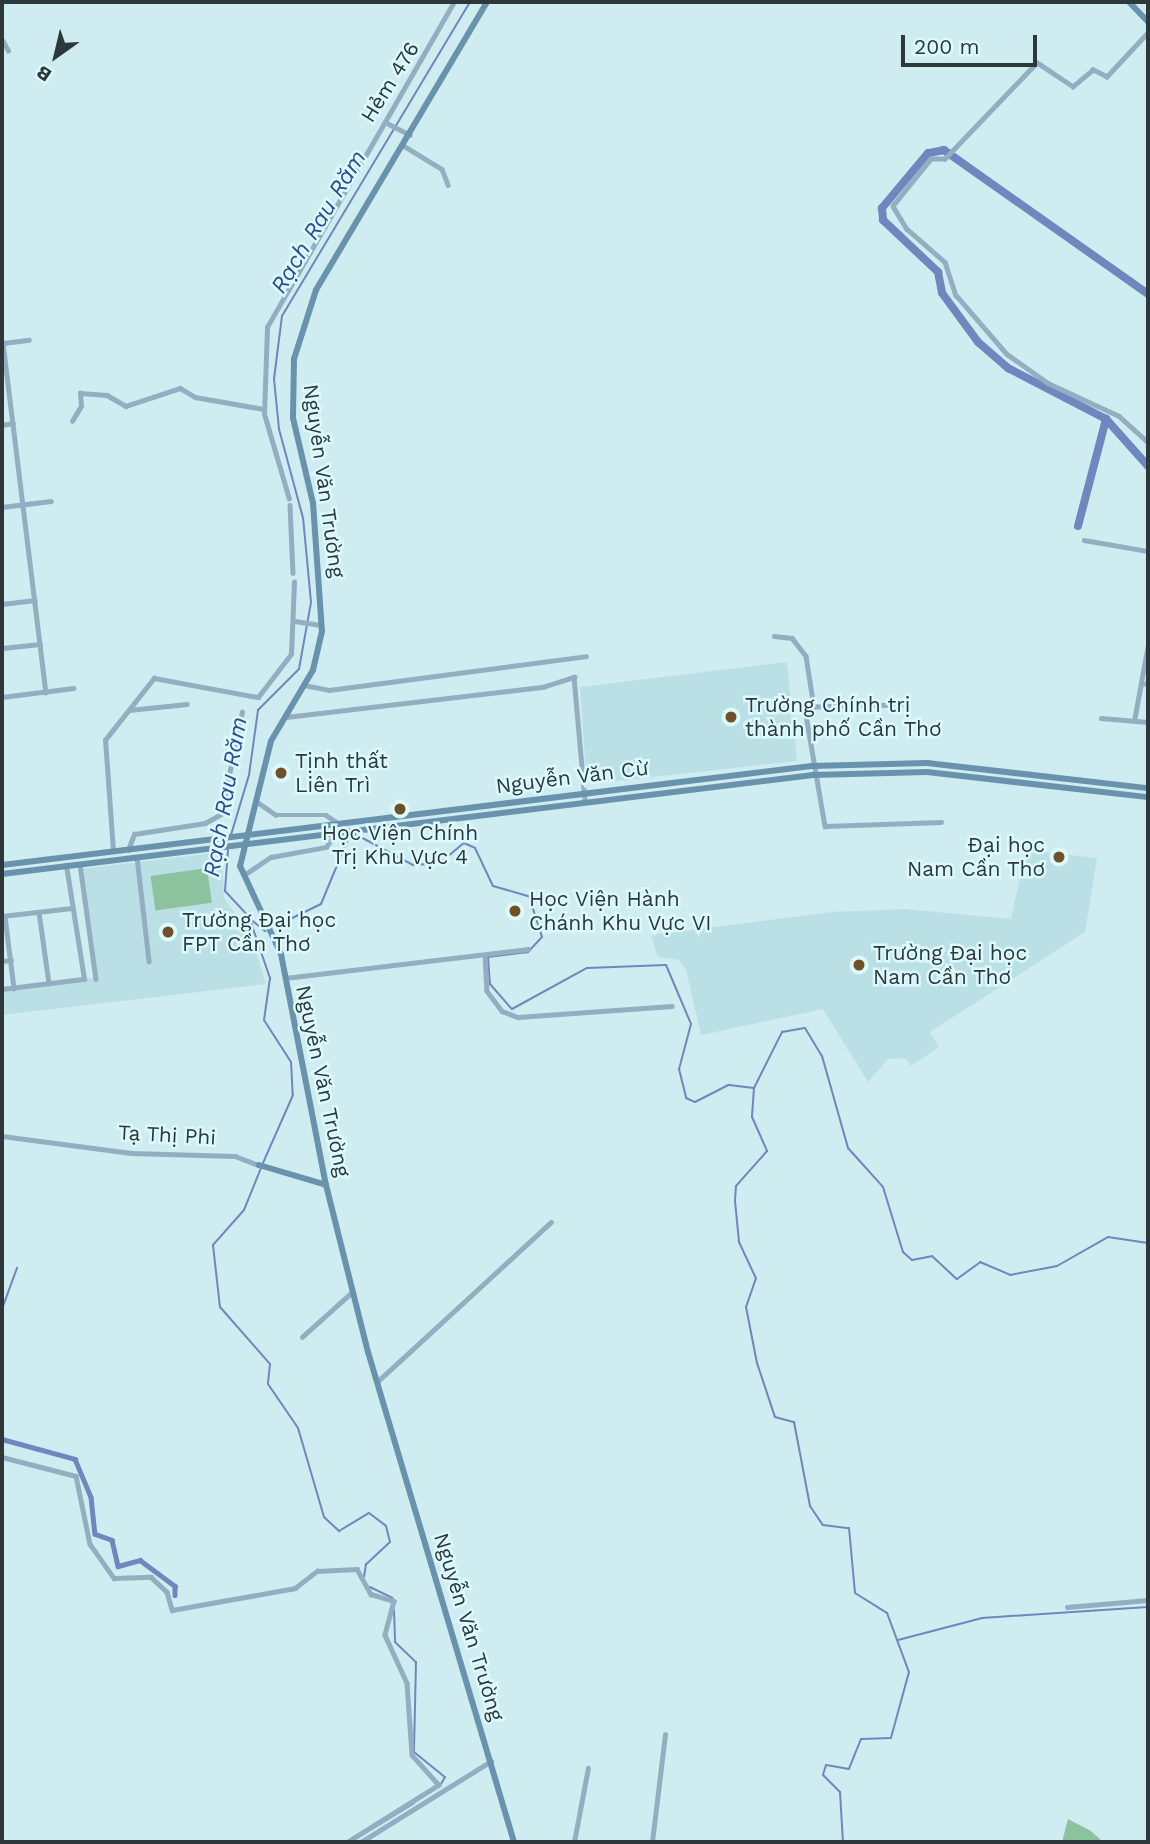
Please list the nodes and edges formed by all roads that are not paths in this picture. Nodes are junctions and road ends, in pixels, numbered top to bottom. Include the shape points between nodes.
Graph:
1 (454, 2) edge
2 (487, 2) edge
3 (1129, 2) edge
4 (1148, 22) edge
5 (1148, 33) edge
6 (2, 38) edge
7 (8, 50) dead end
8 (386, 122) junction
9 (409, 134) junction
10 (404, 146) junction
11 (447, 185) dead end
12 (29, 340) dead end
13 (3, 343) edge
14 (264, 410) junction
15 (72, 421) dead end
16 (13, 423) junction
17 (2, 425) edge
18 (1148, 442) edge
19 (51, 501) dead end
20 (23, 504) junction
21 (2, 507) edge
22 (1084, 540) dead end
23 (1148, 551) edge
24 (293, 573) dead end
25 (294, 582) dead end
26 (35, 600) junction
27 (2, 604) edge
28 (297, 621) junction
29 (318, 624) junction
30 (774, 636) dead end
31 (40, 644) junction
32 (1148, 645) edge
33 (2, 648) edge
34 (586, 656) dead end
35 (1141, 683) junction
36 (1148, 684) edge
37 (304, 685) junction
38 (73, 688) dead end
39 (46, 692) junction
40 (2, 697) edge
41 (187, 704) dead end
42 (901, 705) dead end
43 (814, 707) junction
44 (129, 710) junction
45 (242, 712) dead end
46 (286, 717) junction
47 (1101, 718) dead end
48 (1134, 721) junction
49 (1148, 722) edge
50 (927, 763) junction
51 (812, 766) junction
52 (927, 772) junction
53 (813, 775) junction
54 (681, 781) junction
55 (1129, 788) junction
56 (1148, 788) edge
57 (682, 790) junction
58 (1129, 796) junction
59 (585, 797) junction
60 (1148, 797) edge
61 (255, 800) junction
62 (531, 803) junction
63 (420, 813) junction
64 (421, 821) junction
65 (941, 822) dead end
66 (338, 823) junction
67 (338, 832) junction
68 (128, 850) junction
69 (114, 852) junction
70 (137, 856) junction
71 (66, 861) junction
72 (80, 863) junction
73 (2, 865) edge
74 (2, 874) edge
75 (244, 875) junction
76 (72, 908) junction
77 (38, 912) junction
78 (3, 916) edge
79 (528, 949) dead end
80 (485, 954) junction
81 (11, 960) junction
82 (2, 961) edge
83 (149, 961) dead end
84 (284, 978) junction
85 (96, 979) dead end
86 (49, 983) junction
87 (15, 988) junction
88 (2, 989) edge
89 (672, 1006) dead end
90 (2, 1136) edge
91 (261, 1165) joint
92 (326, 1185) junction
93 (551, 1222) dead end
94 (352, 1292) junction
95 (302, 1337) dead end
96 (377, 1382) junction
97 (2, 1457) edge
98 (1148, 1600) edge
99 (1067, 1608) dead end
100 (665, 1735) dead end
101 (491, 1761) junction
102 (588, 1768) dead end
103 (348, 1842) edge
104 (361, 1842) edge
105 (514, 1842) edge
106 (574, 1842) edge
107 (652, 1842) edge

1 - 8 street, Hẻm 476
2 - 9 main road, Nguyễn Văn Trường
3 - 4 main road
5 - 18 street via 1108,76 1093,69 1073,87 1037,63 945,159 931,159 895,201 900,221 940,256 960,301 1007,354 1048,383 1119,416
6 - 7 street
8 - 9 street
8 - 14 street, Hẻm 476 via 273,313
9 - 10 main road, Nguyễn Văn Trường
10 - 11 street via 442,169
10 - 29 main road, Nguyễn Văn Trường via 316,290 294,359 293,418 313,503
12 - 13 street
13 - 16 street
14 - 15 street via 212,401 180,388 126,406 114,397 80,393 82,406
14 - 24 street, Hẻm 476 via 290,502
16 - 17 street
16 - 20 street
19 - 20 street
20 - 21 street
20 - 26 street
22 - 23 street
25 - 28 street
26 - 27 street
26 - 31 street
28 - 29 street
28 - 44 street via 289,659 255,698 151,680
29 - 37 main road, Nguyễn Văn Trường
30 - 43 street via 789,636 806,656
31 - 33 street
31 - 39 street
32 - 35 street
34 - 37 street via 329,690
35 - 36 street
35 - 48 street
37 - 46 main road, Nguyễn Văn Trường
38 - 39 street
39 - 40 street
41 - 44 street
42 - 43 street
43 - 51 street via 806,718
44 - 69 street via 103,749
45 - 68 street via 221,814 205,823 134,834
46 - 59 street via 543,687 574,677
46 - 61 main road, Nguyễn Văn Trường via 271,741
47 - 48 street
48 - 49 street
50 - 51 main road, Nguyễn Văn Cừ
50 - 52 street
50 - 55 main road, Nguyễn Văn Cừ
51 - 53 street
51 - 54 main road, Nguyễn Văn Cừ
52 - 53 main road, Nguyễn Văn Cừ
52 - 58 main road, Nguyễn Văn Cừ
53 - 57 main road, Nguyễn Văn Cừ
53 - 65 street via 827,828
54 - 57 main road
54 - 59 main road, Nguyễn Văn Cừ
55 - 56 main road, Nguyễn Văn Cừ
55 - 58 main road
57 - 59 main road, Nguyễn Văn Cừ
58 - 60 main road, Nguyễn Văn Cừ
59 - 62 main road, Nguyễn Văn Cừ
61 - 66 street via 276,815 327,815
61 - 75 main road, Nguyễn Văn Trường via 242,853
62 - 63 main road, Nguyễn Văn Cừ
62 - 64 main road, Nguyễn Văn Cừ
63 - 64 main road
63 - 66 main road, Nguyễn Văn Cừ
64 - 67 main road, Nguyễn Văn Cừ
66 - 68 main road, Nguyễn Văn Cừ
67 - 70 main road, Nguyễn Văn Cừ
67 - 75 street via 326,847 271,857
68 - 69 main road, Nguyễn Văn Cừ
69 - 71 main road, Nguyễn Văn Cừ
70 - 72 main road, Nguyễn Văn Cừ
70 - 83 street
71 - 72 main road, Nguyễn Văn Cừ
71 - 73 main road, Nguyễn Văn Cừ
71 - 74 main road, Nguyễn Văn Cừ
71 - 76 street
72 - 85 street
75 - 84 main road, Nguyễn Văn Trường via 281,954
76 - 77 street
76 - 86 street via 84,979
77 - 78 street
77 - 86 street
78 - 81 street
79 - 80 street
80 - 84 street
80 - 89 street via 487,991 502,1011 518,1017
81 - 82 street
81 - 87 street
84 - 92 main road, Nguyễn Văn Trường
86 - 87 street
87 - 88 street
90 - 91 street, Tạ Thị Phi via 131,1153 236,1156
91 - 92 main road, Tạ Thị Phi
92 - 94 main road, Nguyễn Văn Trường
93 - 96 street
94 - 95 street
94 - 96 main road, Nguyễn Văn Trường
96 - 101 main road, Nguyễn Văn Trường
97 - 103 street via 76,1476 90,1544 114,1578 151,1577 167,1592 172,1610 295,1588 317,1571 357,1569 371,1594 394,1601 385,1635 407,1683 412,1755 439,1785
98 - 99 street
100 - 107 street
101 - 104 street
101 - 105 main road, Nguyễn Văn Trường
102 - 106 street

